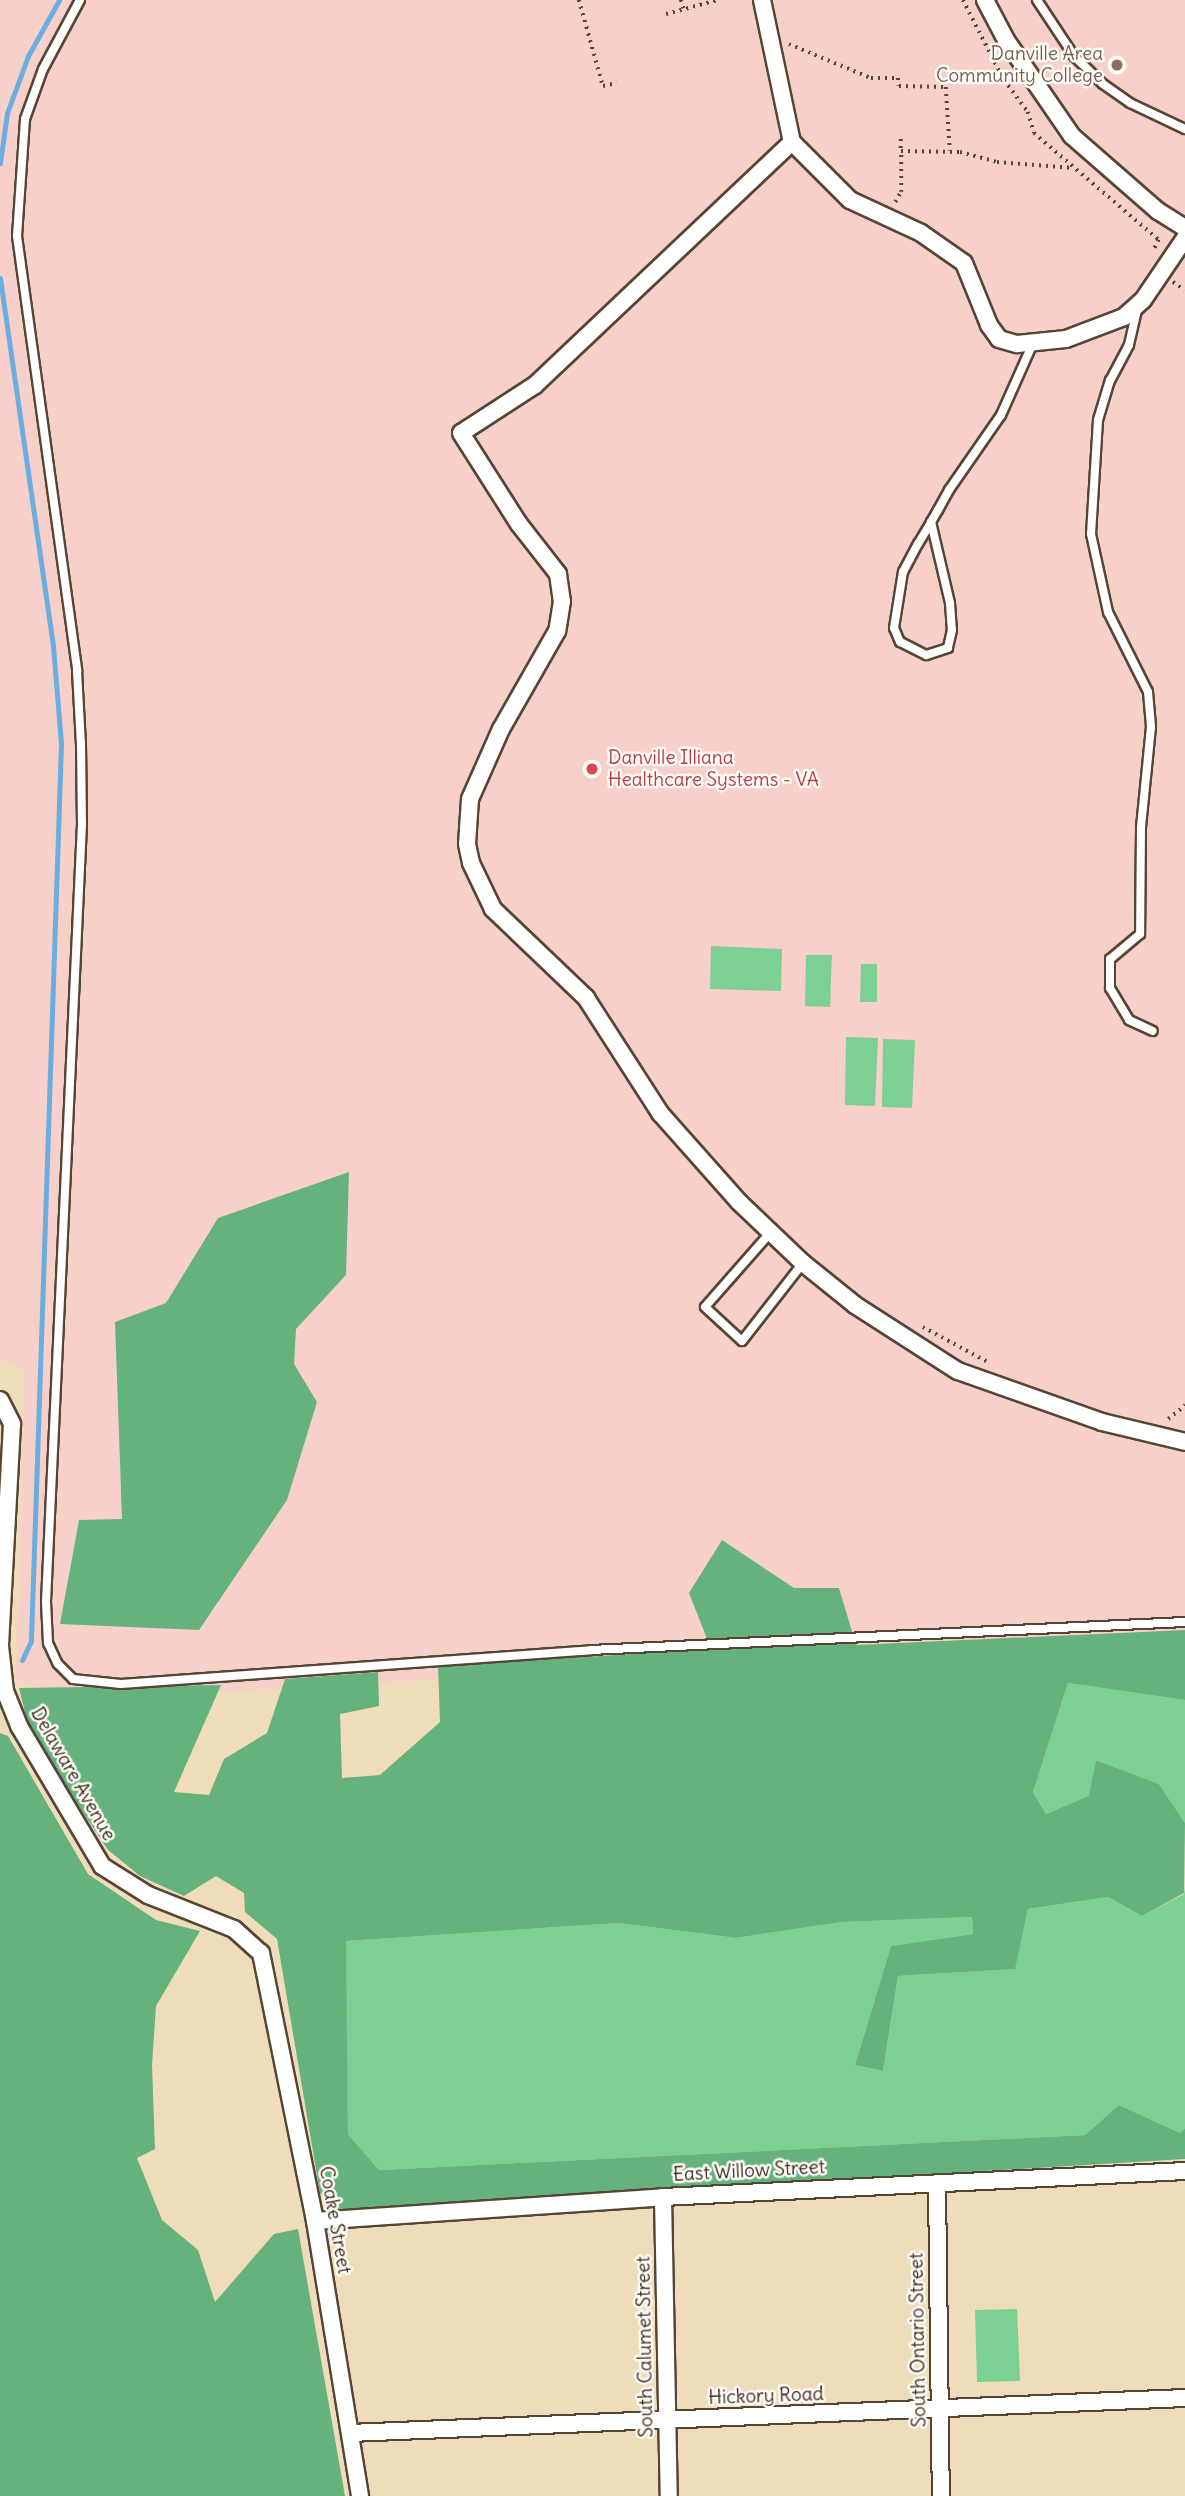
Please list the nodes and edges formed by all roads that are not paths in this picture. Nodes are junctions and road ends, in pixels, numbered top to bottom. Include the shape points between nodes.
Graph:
1 (80, 0) edge
2 (762, 0) edge
3 (985, 0) edge
4 (1037, 0) edge
5 (1185, 128) edge
6 (792, 142) junction
7 (1185, 228) edge
8 (1185, 238) edge
9 (1139, 303) junction
10 (1033, 342) junction
11 (931, 522) junction
12 (1153, 1031) dead end
13 (770, 1233) junction
14 (803, 1263) junction
15 (0, 1399) edge
16 (1185, 1442) edge
17 (1185, 1622) edge
18 (0, 1645) edge
19 (261, 1953) joint
20 (1185, 2171) edge
21 (937, 2183) junction
22 (663, 2197) junction
23 (315, 2221) junction
24 (1185, 2398) edge
25 (940, 2410) junction
26 (667, 2421) junction
27 (350, 2433) junction
28 (360, 2496) edge
29 (669, 2496) edge
30 (941, 2496) edge

1 - 17 lane via 43,69 25,119 17,236 77,671 81,744 82,824 46,1602 48,1643 58,1664 73,1679 121,1684 591,1650
2 - 6 street
3 - 7 street via 1006,40 1072,136 1158,211
4 - 5 lane via 1074,56 1102,84 1130,103
6 - 10 street via 850,200 921,233 964,263 999,339
6 - 13 street via 535,385 461,433 558,575 562,601 556,631 501,729 470,799 467,844 479,888 518,938 586,998 660,1113
8 - 9 street
9 - 10 street via 1124,317 1098,329
9 - 12 lane via 1129,345 1110,380 1097,420 1091,534 1108,612 1148,692 1150,771 1140,828 1140,934 1110,959 1110,988 1129,1020
10 - 11 lane via 1001,415
11 - 11 lane via 903,572 894,628 900,642 926,655 948,648 952,630
13 - 14 street
13 - 14 lane via 705,1307 742,1340
14 - 16 street via 856,1305 958,1371 1102,1422
15 - 18 street, Delaware Avenue via 12,1424
18 - 19 street, Delaware Avenue via 5,1691 19,1726 102,1866 148,1895 234,1929
19 - 23 street, Coake Street
20 - 21 street, East Willow Street
21 - 22 street, East Willow Street
21 - 25 street, South Ontario Street
22 - 23 street, East Willow Street
22 - 26 street, South Calumet Street
23 - 27 street, Coake Street
24 - 25 street, Hickory Road
25 - 26 street, Hickory Road
25 - 30 street, South Ontario Street
26 - 27 street, Hickory Road
26 - 29 street, South Calumet Street
27 - 28 street, Coake Street

